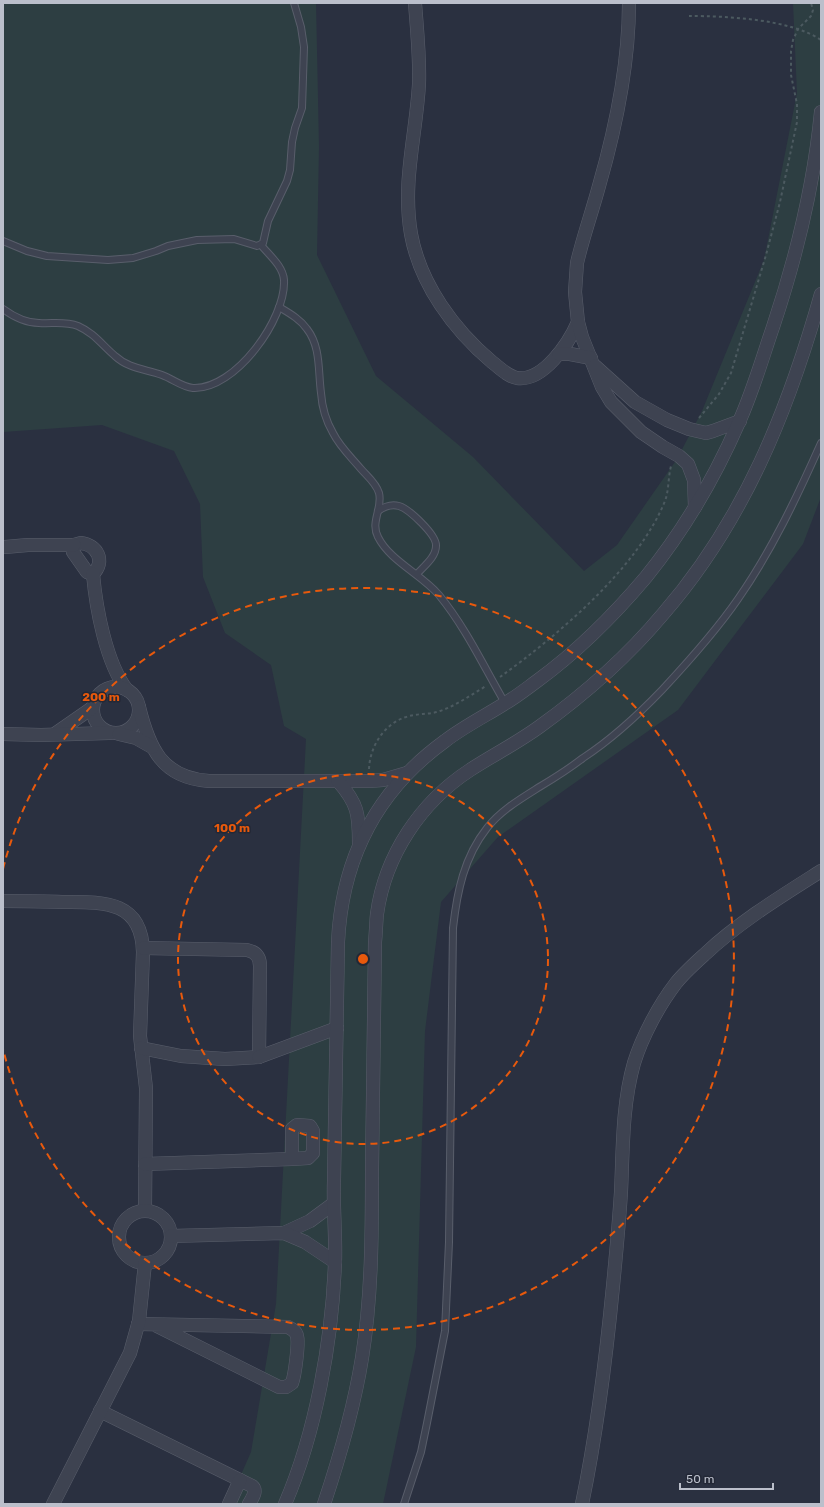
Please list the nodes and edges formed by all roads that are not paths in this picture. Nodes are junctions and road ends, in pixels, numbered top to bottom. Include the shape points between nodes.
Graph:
1 (294, 3) edge
2 (415, 3) edge
3 (629, 3) edge
4 (821, 112) edge
5 (3, 241) edge
6 (261, 245) junction
7 (821, 294) edge
8 (278, 307) junction
9 (3, 309) edge
10 (578, 322) junction
11 (559, 354) junction
12 (593, 362) junction
13 (740, 421) junction
14 (821, 444) edge
15 (695, 508) junction
16 (378, 511) junction
17 (74, 545) junction
18 (5, 547) dead end
19 (93, 574) junction
20 (417, 574) junction
21 (111, 660) junction
22 (103, 690) junction
23 (127, 690) junction
24 (505, 703) junction
25 (139, 707) junction
26 (92, 708) junction
27 (114, 733) junction
28 (3, 734) edge
29 (54, 734) junction
30 (152, 747) junction
31 (407, 773) junction
32 (338, 781) junction
33 (359, 845) junction
34 (821, 871) edge
35 (3, 901) edge
36 (143, 948) junction
37 (337, 1028) junction
38 (141, 1048) junction
39 (259, 1057) junction
40 (292, 1159) dead end
41 (145, 1164) junction
42 (334, 1204) junction
43 (145, 1210) junction
44 (284, 1234) junction
45 (172, 1236) junction
46 (335, 1262) junction
47 (145, 1263) junction
48 (138, 1324) junction
49 (155, 1325) junction
50 (100, 1411) junction
51 (240, 1480) junction
52 (53, 1504) edge
53 (229, 1504) edge
54 (249, 1504) edge
55 (285, 1504) edge
56 (324, 1504) edge
57 (404, 1504) edge
58 (582, 1504) edge

1 - 6 lane via 304,47 302,108 295,128 287,181 268,221
2 - 11 street via 419,84 407,198 416,255 435,295 453,321 485,356 505,372 517,378 532,377
3 - 10 street via 627,55 616,119 577,263 575,292
4 - 13 street via 811,181 783,297
5 - 6 lane via 47,256 108,260 133,258 168,246 197,240 234,239
6 - 8 lane via 281,270 284,279
7 - 56 street via 795,376 762,461 728,526 686,587 634,646 572,702 446,788 421,814 394,857 379,906 375,942 372,1248 369,1303 352,1413
8 - 9 lane via 264,338 238,367 216,383 192,388 124,363 96,336 77,326 58,322 29,322
8 - 16 lane via 300,320 313,337 327,420 339,443 377,489 380,500
10 - 11 street
10 - 12 street
11 - 12 street via 570,354
12 - 13 street via 635,402 678,425 706,432
12 - 15 street via 602,387 611,402 641,432 680,456 688,464 694,480
13 - 15 street
14 - 57 lane via 774,541 738,599 711,635 661,691 625,726 495,820 483,834 463,872 453,928 449,1242 445,1331 428,1422
15 - 24 street via 647,576 596,631 540,679
16 - 20 lane via 375,525 378,538 395,558
16 - 20 lane via 389,506 401,507 433,535 435,551
17 - 18 street
17 - 19 street via 73,552 87,572
17 - 19 street via 88,544 98,554 99,561
19 - 21 street via 97,606
20 - 24 lane via 458,620
21 - 22 street
21 - 23 street
22 - 23 street via 119,687
22 - 26 street
23 - 25 street via 133,694
24 - 31 street via 446,740
25 - 27 street via 135,724 128,730
25 - 30 street
26 - 27 street via 94,719 100,728
26 - 29 street
27 - 29 street
27 - 30 street via 136,738
28 - 29 street
30 - 32 street via 171,769 199,780
31 - 32 street via 383,780
31 - 33 street via 380,807
32 - 33 street via 356,806
33 - 37 street via 344,890 340,916
34 - 58 street via 754,914 694,964 676,983 662,1004 634,1063 626,1102 615,1258 603,1376
35 - 36 street via 111,904 123,910 135,922 142,936
36 - 38 street
36 - 39 street via 247,950 255,953 260,961
37 - 39 street
37 - 42 street
38 - 39 street via 181,1056 225,1059
38 - 41 street via 146,1088
40 - 41 street
41 - 43 street
42 - 44 street via 310,1221
42 - 46 street
43 - 45 street via 158,1214 168,1223
43 - 47 street via 131,1214 122,1224 118,1237 122,1250 132,1260
44 - 45 street
44 - 46 street via 305,1242
45 - 47 street via 168,1250 159,1260
46 - 55 street via 329,1337 319,1392 306,1446
47 - 48 street
48 - 49 street
48 - 50 street via 130,1354
49 - 49 street via 288,1327 298,1338 292,1383 280,1387
50 - 51 street
50 - 52 street
51 - 53 street
51 - 54 street via 254,1488 255,1492

